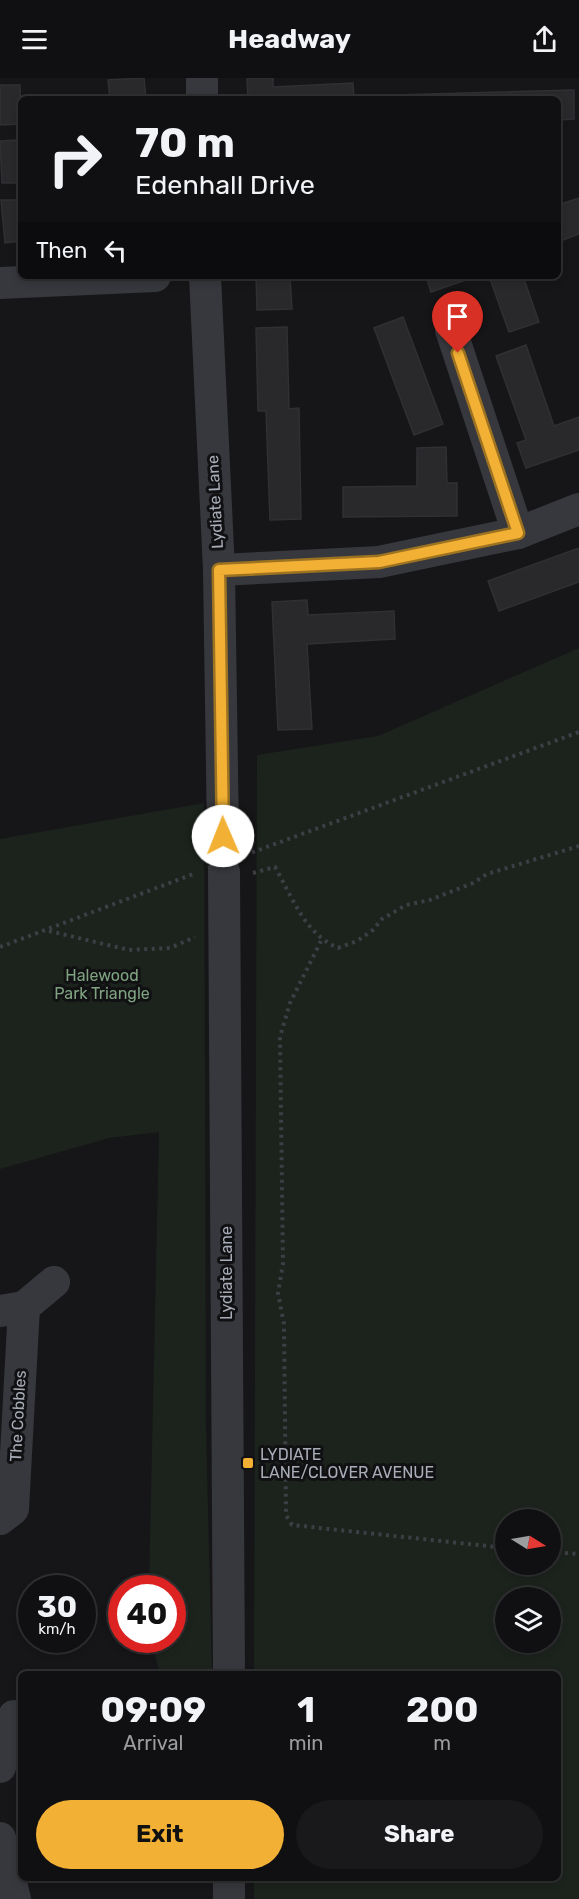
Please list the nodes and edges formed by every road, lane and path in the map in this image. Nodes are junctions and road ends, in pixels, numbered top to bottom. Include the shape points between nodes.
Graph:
1 (202, 78) edge
2 (202, 96) edge
3 (89, 279) edge
4 (205, 279) edge
5 (0, 283) edge
6 (451, 330) dead end
7 (579, 509) edge
8 (518, 533) junction
9 (219, 570) junction
10 (579, 732) edge
11 (579, 846) edge
12 (224, 863) junction
13 (224, 922) junction
14 (48, 930) junction
15 (321, 941) junction
16 (0, 947) edge
17 (54, 1282) dead end
18 (12, 1309) edge
19 (0, 1520) edge
20 (495, 1547) edge
21 (561, 1553) edge
22 (579, 1554) edge
23 (230, 1671) edge
24 (12, 1713) edge
25 (0, 1767) edge
26 (0, 1838) edge
27 (229, 1881) edge
28 (15, 1899) edge
29 (229, 1899) edge

1 - 2 street
3 - 5 street
4 - 9 street, Lydiate Lane
6 - 8 street
7 - 8 street
8 - 9 street via 379,562
9 - 12 street, Lydiate Lane
10 - 12 path
11 - 15 path via 487,874 430,900 406,905 357,941 338,948
12 - 13 street, Lydiate Lane
12 - 14 path
12 - 15 path via 275,867 307,925
13 - 14 path via 170,948 153,950 129,950
13 - 23 street, Lydiate Lane
14 - 16 path
15 - 20 path via 290,1003 280,1037 283,1264 278,1293 284,1324 286,1515 292,1525
17 - 18 street
18 - 19 street, The Cobbles via 13,1509
21 - 22 path
24 - 25 street
26 - 28 street
27 - 29 street

